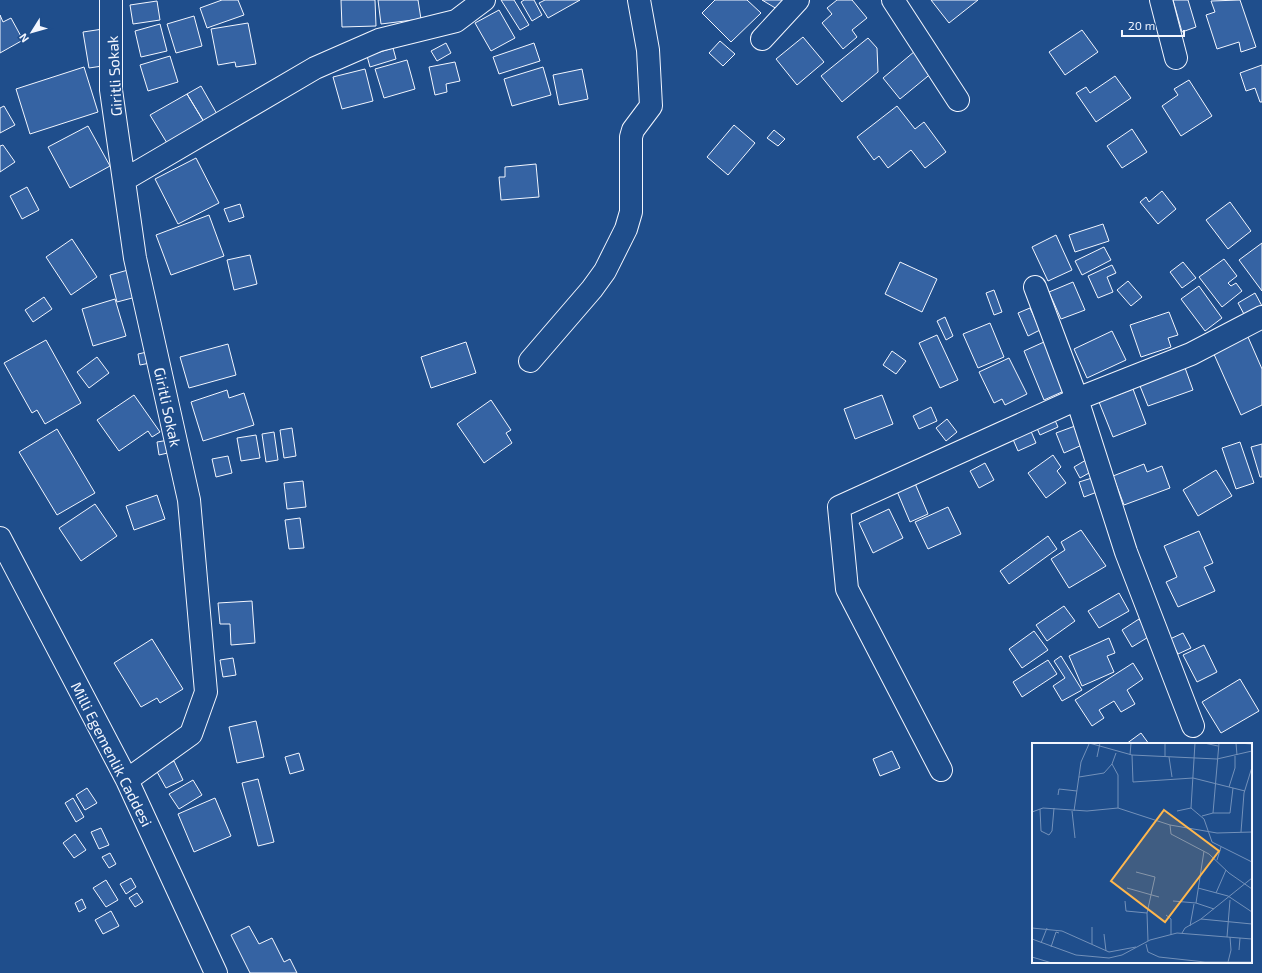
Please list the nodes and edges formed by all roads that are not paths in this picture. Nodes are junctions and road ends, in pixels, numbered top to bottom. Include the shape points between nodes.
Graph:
1 (111, 0) edge
2 (484, 0) edge
3 (639, 0) edge
4 (798, 0) edge
5 (893, 0) edge
6 (1161, 0) edge
7 (762, 39) dead end
8 (1176, 58) dead end
9 (958, 100) dead end
10 (124, 180) junction
11 (1036, 287) dead end
12 (1262, 317) edge
13 (530, 361) dead end
14 (1077, 399) junction
15 (0, 538) edge
16 (1193, 726) dead end
17 (941, 770) dead end
18 (127, 780) junction
19 (216, 973) edge

1 - 10 street, Giritli Sokak via 111,90
2 - 10 street via 456,21 379,40 316,68
3 - 13 street via 648,50 651,106 633,130 631,137 631,212 626,229 600,277
4 - 7 street
5 - 9 street
6 - 8 street
10 - 18 street, Giritli Sokak via 135,258 189,500 206,692 191,734
11 - 14 street
12 - 14 street via 1191,354
14 - 16 street via 1126,552
14 - 17 street via 839,507 847,590
15 - 18 street, Milli Egemenlik Caddesi
18 - 19 street, Milli Egemenlik Caddesi

